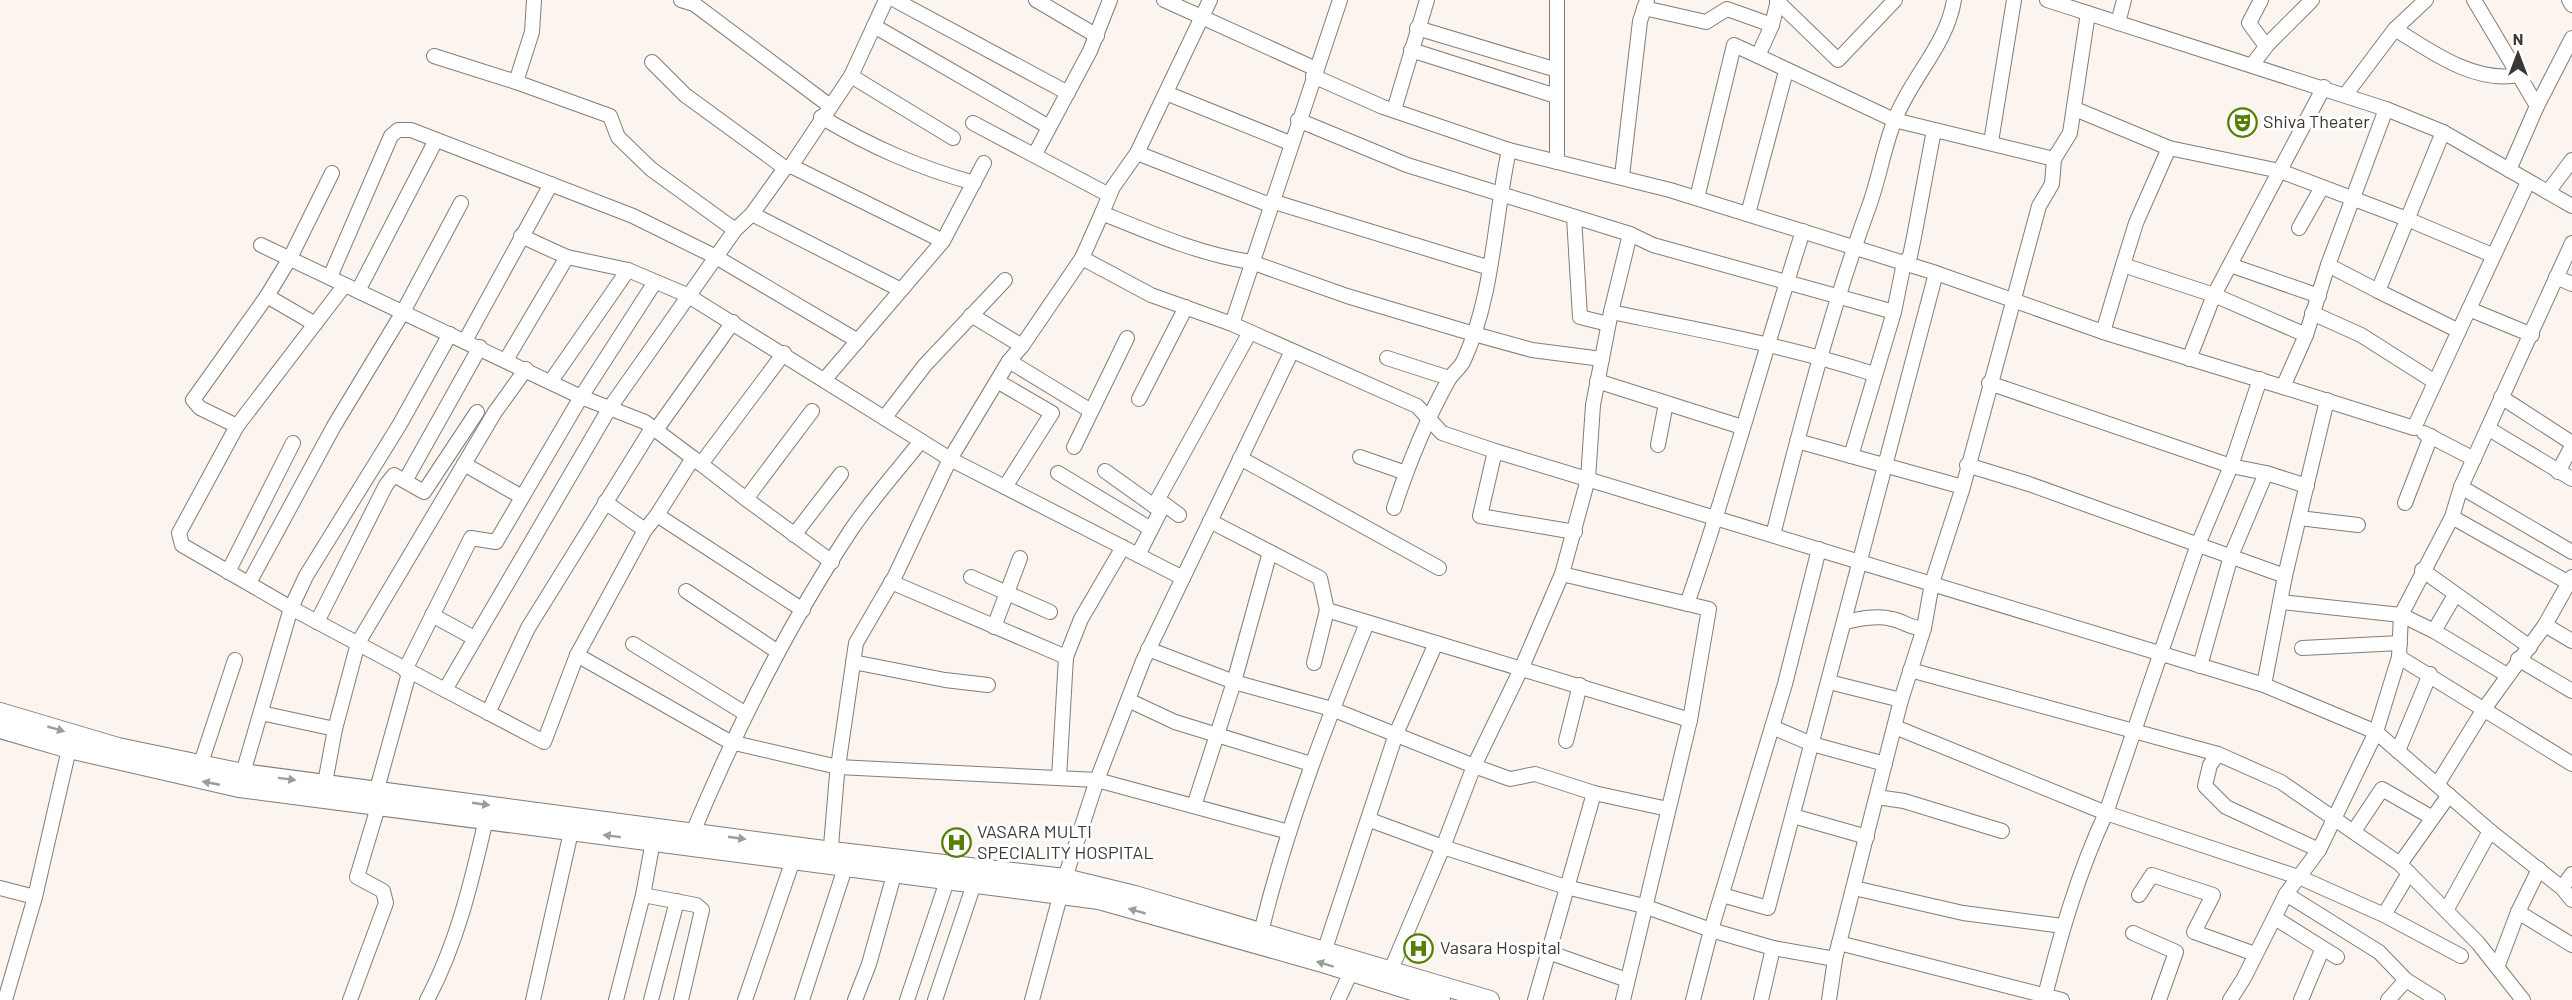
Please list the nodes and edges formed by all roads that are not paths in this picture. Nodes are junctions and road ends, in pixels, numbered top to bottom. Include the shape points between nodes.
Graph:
1 (534, 0) edge
2 (886, 0) edge
3 (895, 0) edge
4 (1036, 0) edge
5 (1110, 0) edge
6 (1164, 0) edge
7 (1210, 0) edge
8 (1340, 0) edge
9 (1427, 0) edge
10 (1557, 0) edge
11 (1895, 0) edge
12 (1954, 0) edge
13 (2014, 0) edge
14 (2047, 0) edge
15 (2124, 0) edge
16 (2261, 0) edge
17 (2312, 0) edge
18 (2426, 0) edge
19 (2474, 0) edge
20 (2569, 0) edge
21 (691, 1) edge
22 (1778, 1) edge
23 (1646, 4) edge
24 (2572, 4) edge
25 (2088, 13) junction
26 (1201, 18) junction
27 (2118, 23) junction
28 (1772, 25) junction
29 (874, 26) junction
30 (1418, 28) junction
31 (2395, 29) junction
32 (1096, 36) junction
33 (2572, 38) edge
34 (2266, 46) junction
35 (1411, 50) junction
36 (1758, 56) junction
37 (434, 57) dead end
38 (652, 62) dead end
39 (2252, 65) junction
40 (1557, 70) junction
41 (1786, 71) junction
42 (1314, 73) junction
43 (2519, 75) junction
44 (851, 76) junction
45 (516, 82) junction
46 (2324, 87) junction
47 (1068, 93) junction
48 (1166, 93) junction
49 (2346, 94) junction
50 (1556, 96) junction
51 (830, 106) junction
52 (2537, 106) junction
53 (2075, 109) junction
54 (2386, 109) junction
55 (1394, 110) junction
56 (821, 117) junction
57 (1298, 120) junction
58 (1894, 120) junction
59 (973, 123) dead end
60 (1049, 127) junction
61 (1934, 130) junction
62 (2443, 132) junction
63 (953, 138) dead end
64 (436, 140) junction
65 (1990, 142) junction
66 (1290, 143) junction
67 (2169, 148) junction
68 (1509, 150) junction
69 (1137, 153) junction
70 (1035, 154) junction
71 (2054, 159) junction
72 (2572, 160) edge
73 (1557, 162) junction
74 (984, 163) dead end
75 (788, 167) junction
76 (2509, 170) junction
77 (2280, 171) junction
78 (332, 172) dead end
79 (1622, 176) junction
80 (2528, 182) junction
81 (974, 183) junction
82 (551, 184) junction
83 (2321, 189) junction
84 (2548, 192) junction
85 (1499, 194) junction
86 (1109, 195) junction
87 (1697, 198) junction
88 (2352, 200) junction
89 (461, 203) dead end
90 (1271, 203) junction
91 (2572, 206) edge
92 (1102, 213) junction
93 (752, 214) junction
94 (1748, 214) junction
95 (1574, 217) junction
96 (2407, 219) junction
97 (2299, 228) dead end
98 (735, 230) junction
99 (1803, 231) junction
100 (1630, 234) junction
101 (520, 236) junction
102 (943, 241) junction
103 (2572, 243) edge
104 (261, 245) dead end
105 (1853, 247) junction
106 (2493, 255) junction
107 (567, 257) junction
108 (716, 257) junction
109 (290, 258) junction
110 (1082, 258) junction
111 (1251, 262) junction
112 (1904, 263) junction
113 (2123, 265) junction
114 (2328, 265) junction
115 (2230, 266) junction
116 (1490, 268) junction
117 (628, 270) junction
118 (1936, 273) junction
119 (330, 277) junction
120 (2556, 277) junction
121 (1005, 280) dead end
122 (655, 282) junction
123 (1787, 282) junction
124 (2572, 284) edge
125 (344, 286) junction
126 (901, 290) junction
127 (358, 291) junction
128 (2378, 291) junction
129 (687, 295) junction
130 (2214, 295) junction
131 (267, 296) junction
132 (2319, 296) junction
133 (1837, 298) junction
134 (2015, 300) junction
135 (1186, 307) junction
136 (2469, 309) junction
137 (404, 312) junction
138 (1894, 312) junction
139 (2312, 313) junction
140 (971, 315) junction
141 (1610, 318) junction
142 (733, 322) junction
143 (315, 324) junction
144 (1232, 324) junction
145 (2459, 331) junction
146 (1250, 332) junction
147 (2103, 332) junction
148 (450, 334) junction
149 (1474, 334) junction
150 (2306, 335) junction
151 (2532, 335) junction
152 (1127, 338) dead end
153 (465, 341) junction
154 (858, 341) junction
155 (1770, 344) junction
156 (1022, 346) junction
157 (480, 347) junction
158 (1292, 351) junction
159 (784, 353) junction
160 (1820, 356) junction
161 (1387, 358) dead end
162 (1602, 359) junction
163 (2189, 359) junction
164 (506, 360) junction
165 (1009, 361) junction
166 (526, 369) junction
167 (1874, 374) junction
168 (1449, 378) junction
169 (825, 379) junction
170 (2260, 379) junction
171 (551, 381) junction
172 (997, 381) junction
173 (1597, 381) junction
174 (2435, 382) junction
175 (1989, 383) junction
176 (2283, 387) junction
177 (581, 397) junction
178 (2501, 397) junction
179 (1139, 399) dead end
180 (2327, 400) junction
181 (1666, 403) junction
182 (609, 409) junction
183 (812, 411) dead end
184 (1091, 411) junction
185 (477, 412) dead end
186 (885, 417) junction
187 (1430, 418) junction
188 (237, 426) junction
189 (1742, 427) junction
190 (2414, 428) junction
191 (654, 429) junction
192 (2489, 429) junction
193 (2431, 436) junction
194 (921, 441) junction
195 (1797, 441) junction
196 (293, 442) dead end
197 (2572, 444) edge
198 (1658, 445) dead end
199 (1074, 447) dead end
200 (1495, 451) junction
201 (1851, 456) junction
202 (1360, 457) dead end
203 (950, 459) junction
204 (1240, 459) junction
205 (2474, 459) junction
206 (697, 461) junction
207 (464, 464) junction
208 (1967, 465) junction
209 (1884, 466) junction
210 (2231, 466) junction
211 (1105, 471) dead end
212 (2558, 472) junction
213 (1058, 473) dead end
214 (1406, 473) junction
215 (2266, 473) junction
216 (841, 474) dead end
217 (1588, 479) junction
218 (2572, 479) edge
219 (405, 481) junction
220 (2307, 486) junction
221 (1005, 487) junction
222 (1963, 487) junction
223 (2461, 487) junction
224 (522, 497) junction
225 (746, 499) junction
226 (605, 502) junction
227 (2405, 503) dead end
228 (1159, 505) junction
229 (1394, 508) dead end
230 (657, 515) junction
231 (1179, 515) dead end
232 (2452, 517) junction
233 (1717, 518) junction
234 (2299, 518) junction
235 (1210, 521) junction
236 (2358, 525) dead end
237 (1151, 529) junction
238 (645, 530) junction
239 (1575, 532) junction
240 (794, 535) junction
241 (1773, 535) junction
242 (1123, 547) junction
243 (2197, 547) junction
244 (1819, 549) junction
245 (1270, 552) junction
246 (2572, 552) edge
247 (1138, 555) junction
248 (2231, 556) junction
249 (1020, 558) dead end
250 (832, 562) junction
251 (1861, 562) junction
252 (1439, 568) dead end
253 (2422, 570) junction
254 (228, 572) junction
255 (1562, 574) junction
256 (2285, 576) junction
257 (971, 577) dead end
258 (1183, 578) junction
259 (2570, 580) edge
260 (891, 582) junction
261 (249, 583) junction
262 (1932, 583) junction
263 (686, 591) dead end
264 (1007, 594) junction
265 (2455, 595) junction
266 (2281, 602) junction
267 (1687, 604) junction
268 (291, 608) junction
269 (803, 610) junction
270 (1327, 610) junction
271 (1050, 612) dead end
272 (432, 615) junction
273 (2401, 615) junction
274 (317, 622) junction
275 (1845, 622) junction
276 (1367, 623) junction
277 (2545, 625) junction
278 (994, 627) junction
279 (1924, 628) junction
280 (2434, 631) junction
281 (474, 638) junction
282 (2572, 641) edge
283 (358, 643) junction
284 (1436, 643) junction
285 (633, 644) dead end
286 (2530, 646) junction
287 (2302, 648) dead end
288 (1148, 650) junction
289 (2400, 650) junction
290 (778, 652) junction
291 (2160, 654) junction
292 (577, 655) junction
293 (1066, 657) junction
294 (2518, 659) junction
295 (235, 660) dead end
296 (853, 662) junction
297 (1314, 663) dead end
298 (2200, 666) junction
299 (1522, 667) junction
300 (1911, 670) junction
301 (407, 671) junction
302 (2430, 674) junction
303 (2507, 675) junction
304 (1234, 682) junction
305 (1829, 682) junction
306 (988, 685) dead end
307 (2264, 685) junction
308 (1580, 686) junction
309 (445, 690) junction
310 (2572, 691) edge
311 (1128, 700) junction
312 (1900, 700) junction
313 (1332, 709) junction
314 (2484, 709) junction
315 (0, 712) edge
316 (261, 713) junction
317 (488, 713) junction
318 (746, 714) junction
319 (1690, 720) junction
320 (1772, 727) junction
321 (1894, 727) junction
322 (0, 729) edge
323 (335, 729) junction
324 (2376, 732) junction
325 (2134, 733) junction
326 (1216, 734) junction
327 (1396, 734) junction
328 (1566, 741) dead end
329 (730, 742) junction
330 (1812, 744) junction
331 (69, 749) junction
332 (2398, 751) junction
333 (2218, 754) junction
334 (1311, 764) junction
335 (1885, 764) junction
336 (2572, 764) edge
337 (200, 766) junction
338 (1474, 766) junction
339 (838, 767) junction
340 (243, 773) junction
341 (1059, 778) junction
342 (1097, 780) junction
343 (325, 783) junction
344 (2437, 785) junction
345 (1594, 793) junction
346 (2449, 795) junction
347 (1877, 797) junction
348 (377, 798) junction
349 (1194, 806) junction
350 (1668, 809) junction
351 (2106, 813) junction
352 (1793, 816) junction
353 (2333, 816) junction
354 (2431, 817) junction
355 (486, 819) junction
356 (1370, 820) junction
357 (2002, 831) dead end
358 (2354, 831) junction
359 (2490, 831) junction
360 (571, 832) junction
361 (693, 832) junction
362 (1289, 832) junction
363 (1867, 837) junction
364 (653, 841) junction
365 (1443, 848) junction
366 (2319, 850) junction
367 (792, 860) junction
368 (835, 861) junction
369 (2404, 868) junction
370 (2540, 869) junction
371 (2572, 874) edge
372 (894, 875) junction
373 (1065, 878) junction
374 (2301, 878) junction
375 (947, 881) junction
376 (974, 884) junction
377 (1566, 887) junction
378 (0, 888) edge
379 (1854, 888) junction
380 (2562, 888) junction
381 (2286, 894) junction
382 (643, 895) junction
383 (1722, 895) junction
384 (2139, 895) dead end
385 (1060, 896) junction
386 (35, 897) junction
387 (2572, 900) edge
388 (677, 902) junction
389 (1644, 906) junction
390 (2447, 909) junction
391 (2517, 912) junction
392 (2384, 915) junction
393 (2275, 918) junction
394 (2063, 926) junction
395 (1711, 930) junction
396 (1261, 932) junction
397 (2133, 933) dead end
398 (1839, 943) junction
399 (2572, 945) edge
400 (1773, 948) junction
401 (1325, 949) junction
402 (2322, 950) junction
403 (1548, 952) junction
404 (2255, 954) junction
405 (2461, 956) dead end
406 (2337, 957) dead end
407 (1835, 960) junction
408 (2499, 965) junction
409 (1351, 972) junction
410 (1388, 976) junction
411 (1627, 980) junction
412 (2406, 980) junction
413 (2303, 996) edge
414 (2044, 998) edge
415 (5, 1000) edge
416 (350, 1000) edge
417 (427, 1000) edge
418 (533, 1000) edge
419 (616, 1000) edge
420 (651, 1000) edge
421 (681, 1000) edge
422 (745, 1000) edge
423 (802, 1000) edge
424 (855, 1000) edge
425 (907, 1000) edge
426 (935, 1000) edge
427 (1032, 1000) edge
428 (1338, 1000) edge
429 (1441, 1000) edge
430 (1490, 1000) edge
431 (1536, 1000) edge
432 (1623, 1000) edge
433 (1693, 1000) edge
434 (1761, 1000) edge
435 (1829, 1000) edge
436 (2062, 1000) edge
437 (2159, 1000) edge
438 (2230, 1000) edge
439 (2317, 1000) edge
440 (2388, 1000) edge
441 (2438, 1000) edge
442 (2523, 1000) edge

1 - 45 street via 532,32
2 - 29 street
3 - 47 street
4 - 32 street
5 - 32 street
6 - 26 street
7 - 26 street
8 - 42 street
9 - 30 street
10 - 40 street
11 - 22 street via 1838,60
12 - 58 street via 1941,36
13 - 65 street
14 - 25 street
15 - 27 street
16 - 34 street via 2249,23
17 - 34 street
18 - 31 street
19 - 43 street
20 - 24 street
21 - 51 street
22 - 28 street
23 - 28 street via 1706,22 1728,9
23 - 79 street via 1640,21
25 - 27 street
25 - 53 street
26 - 42 street
26 - 48 street
27 - 39 street
28 - 36 street
29 - 44 street
29 - 60 street
30 - 35 street
30 - 40 street
31 - 43 street via 2438,56 2479,72 2499,77
31 - 49 street
32 - 47 street
33 - 52 street
34 - 39 street
35 - 50 street
35 - 55 street
36 - 41 street
36 - 87 street via 1734,45
37 - 45 street
38 - 75 street via 685,95
39 - 46 street
40 - 50 street
41 - 58 street
41 - 94 street
42 - 55 street
42 - 57 street
43 - 52 street
44 - 51 street
44 - 63 street
45 - 98 street via 610,116 618,137 651,169
46 - 49 street
46 - 77 street
47 - 60 street
48 - 66 street
48 - 69 street
49 - 54 street
50 - 73 street
51 - 56 street
52 - 76 street
53 - 67 street
53 - 71 street via 2070,133
54 - 62 street
54 - 88 street
55 - 68 street
56 - 75 street
56 - 81 street via 880,150
57 - 66 street
57 - 85 street via 1407,165
58 - 61 street
58 - 105 street
59 - 70 street
60 - 70 street
61 - 65 street
61 - 112 street via 1910,256
62 - 76 street
62 - 96 street
64 - 82 street
64 - 119 street via 411,130 394,132
64 - 127 street
65 - 71 street
66 - 90 street
67 - 77 street
67 - 113 street via 2136,223
68 - 73 street
68 - 85 street
69 - 86 street
69 - 90 street
70 - 86 street
71 - 134 street via 2052,184 2039,206
72 - 84 street
73 - 79 street
74 - 81 street
75 - 93 street
75 - 102 street
76 - 80 street
77 - 83 street
77 - 115 street
78 - 109 street
79 - 87 street
80 - 84 street
80 - 106 street
81 - 102 street
82 - 101 street
82 - 108 street via 633,216
83 - 88 street
83 - 97 street
84 - 91 street
85 - 95 street
85 - 116 street
86 - 92 street
87 - 94 street
88 - 96 street
88 - 114 street
89 - 137 street
90 - 111 street
90 - 116 street
92 - 110 street
92 - 111 street via 1176,243 1226,259
93 - 98 street
93 - 126 street
94 - 99 street
95 - 100 street
95 - 141 street via 1580,316
96 - 106 street
96 - 128 street
98 - 108 street
99 - 105 street
99 - 123 street
100 - 123 street
100 - 141 street
101 - 107 street
101 - 153 street
102 - 126 street
103 - 120 street
104 - 109 street
105 - 112 street
105 - 133 street
106 - 136 street
107 - 117 street
107 - 164 street
108 - 129 street
108 - 154 street
109 - 119 street
109 - 131 street
110 - 135 street via 1151,295
110 - 156 street
111 - 144 street
111 - 149 street
112 - 118 street
112 - 138 street
113 - 130 street
113 - 147 street
114 - 128 street
114 - 132 street
115 - 130 street
115 - 132 street
116 - 149 street
117 - 122 street
117 - 171 street
118 - 134 street
118 - 209 street
119 - 125 street
120 - 124 street
120 - 151 street
121 - 140 street
122 - 129 street
122 - 177 street
123 - 133 street
123 - 155 street
125 - 127 street
125 - 143 street
126 - 154 street
127 - 137 street
128 - 145 street
129 - 142 street
129 - 182 street
130 - 150 street
130 - 163 street
131 - 143 street
131 - 188 street via 193,400 200,408
132 - 139 street
133 - 138 street
133 - 160 street
134 - 147 street
134 - 175 street
135 - 144 street
135 - 179 street
136 - 145 street
136 - 151 street
137 - 148 street
137 - 261 street via 334,426
138 - 167 street
139 - 150 street
139 - 174 street via 2361,335
140 - 156 street
140 - 186 street
141 - 155 street
141 - 162 street
142 - 159 street
142 - 191 street
143 - 188 street
144 - 146 street
145 - 174 street
146 - 158 street
146 - 228 street
147 - 163 street
148 - 153 street
148 - 268 street via 400,424 306,576
149 - 162 street via 1532,350
149 - 168 street via 1459,371
150 - 176 street
151 - 178 street
152 - 184 street
153 - 157 street
154 - 169 street
155 - 160 street
155 - 189 street
156 - 165 street
157 - 164 street
157 - 219 street
158 - 187 street via 1417,406
158 - 204 street
159 - 169 street
159 - 206 street
160 - 167 street
160 - 195 street
161 - 168 street
162 - 173 street
163 - 170 street
164 - 166 street
165 - 172 street
165 - 184 street
166 - 171 street
166 - 207 street
167 - 201 street
168 - 187 street
169 - 186 street
170 - 176 street
170 - 210 street
171 - 177 street
172 - 203 street
172 - 221 street via 1052,413
173 - 181 street
173 - 217 street
174 - 190 street
175 - 208 street
175 - 210 street
176 - 180 street
177 - 182 street
177 - 224 street
178 - 192 street
178 - 197 street
180 - 190 street
180 - 220 street
181 - 189 street
181 - 198 street
182 - 191 street
182 - 281 street
183 - 225 street
184 - 199 street
185 - 219 street via 424,492
186 - 194 street
187 - 200 street via 1442,433
187 - 214 street
188 - 254 street via 178,538 188,550
189 - 233 street
190 - 193 street
191 - 206 street
191 - 226 street
192 - 205 street
192 - 212 street
193 - 205 street
193 - 227 street
194 - 203 street
194 - 250 street via 852,529
195 - 201 street
195 - 241 street
196 - 254 street
197 - 212 street
200 - 217 street
200 - 239 street via 1480,516
201 - 209 street
202 - 214 street
203 - 221 street
203 - 260 street
204 - 235 street
204 - 252 street
205 - 223 street
206 - 225 street
206 - 230 street
207 - 224 street
207 - 283 street
208 - 222 street
208 - 243 street
209 - 222 street
209 - 251 street
210 - 215 street
210 - 243 street
211 - 228 street
212 - 218 street
213 - 237 street
214 - 229 street
215 - 220 street
215 - 248 street
216 - 240 street
217 - 233 street
217 - 239 street
219 - 274 street via 394,475 386,486
220 - 234 street
221 - 242 street
222 - 262 street
223 - 232 street
223 - 246 street
224 - 272 street via 495,542 471,538
225 - 240 street
226 - 238 street
226 - 317 street via 528,628
228 - 231 street
228 - 237 street
230 - 238 street
230 - 269 street
232 - 253 street
232 - 259 street
233 - 241 street
233 - 267 street
234 - 236 street
234 - 256 street
235 - 245 street
235 - 258 street
237 - 247 street
238 - 292 street
239 - 255 street
240 - 250 street
241 - 244 street
242 - 247 street
242 - 293 street via 1081,619
243 - 248 street
243 - 291 street
244 - 251 street
244 - 320 street
245 - 270 street via 1320,578
245 - 304 street
247 - 258 street
248 - 256 street
248 - 298 street
249 - 264 street
250 - 269 street
251 - 262 street
251 - 275 street
253 - 265 street
253 - 273 street
254 - 261 street
255 - 267 street
255 - 299 street
256 - 266 street
257 - 264 street
258 - 288 street
259 - 277 street
260 - 278 street
260 - 296 street via 856,643
261 - 268 street
262 - 279 street
262 - 291 street
263 - 290 street
264 - 271 street
264 - 278 street
265 - 280 street
265 - 286 street
266 - 273 street
266 - 307 street
267 - 319 street via 1709,609
268 - 274 street
268 - 316 street
269 - 290 street
270 - 276 street
270 - 297 street
272 - 281 street
272 - 301 street
273 - 280 street
273 - 289 street
274 - 283 street
275 - 279 street via 1893,619 1913,628
275 - 305 street
276 - 284 street
276 - 313 street
277 - 282 street
277 - 286 street
278 - 293 street
279 - 300 street
280 - 303 street
281 - 309 street
283 - 301 street
283 - 323 street
284 - 299 street
284 - 327 street
285 - 318 street
286 - 294 street
287 - 289 street
288 - 304 street
288 - 311 street
289 - 302 street
289 - 324 street
290 - 318 street
291 - 298 street
291 - 325 street
292 - 317 street via 544,742
292 - 329 street
293 - 341 street
294 - 303 street
294 - 310 street
295 - 337 street
296 - 306 street
296 - 339 street
298 - 307 street
299 - 308 street
299 - 338 street
300 - 312 street
300 - 325 street
301 - 309 street
301 - 348 street
302 - 314 street
302 - 332 street
303 - 314 street
304 - 313 street
304 - 326 street
305 - 312 street
305 - 330 street
307 - 324 street
308 - 319 street
308 - 328 street
309 - 317 street
311 - 326 street via 1175,722
311 - 342 street
312 - 321 street
313 - 327 street
313 - 334 street
314 - 336 street
314 - 344 street
315 -> 337 main road via 118,747
316 - 323 street
316 - 340 street
318 - 329 street
319 - 350 street
320 - 330 street
320 - 383 street
321 - 335 street
321 - 351 street
322 - 331 main road
323 - 343 street
324 - 332 street
324 - 353 street
325 - 333 street
325 - 351 street
326 - 334 street
326 - 349 street
327 - 338 street
327 - 356 street
329 - 339 street
329 - 361 street
330 - 335 street
330 - 352 street
348 -> 331 main road via 214,783
331 - 386 street
332 - 344 street
333 - 353 street via 2281,782
333 - 366 street via 2210,765 2205,786 2226,807
334 - 362 street
335 - 347 street
337 - 340 main road
338 - 345 street via 1510,779 1535,774
338 - 365 street
339 - 341 street
339 - 368 street
340 -> 343 main road
341 - 342 street
342 - 349 street
342 - 373 street
343 - 348 main road
344 - 346 street
345 - 350 street
345 - 377 street
346 - 354 street
346 - 359 street
347 - 357 street via 1904,801
347 - 363 street
348 - 355 main road
348 -> 361 main road
348 - 416 street via 357,877 383,891 386,903
349 - 362 street
350 - 389 street
351 - 374 street
351 - 394 street
352 - 363 street
352 - 383 street via 1767,908
353 - 358 street
353 - 366 street
354 - 358 street via 2382,789
354 - 369 street
355 - 360 main road
355 - 417 street via 470,888
356 - 365 street
356 - 401 street
358 - 369 street
359 - 370 street
359 - 390 street
364 -> 360 main road
360 - 418 street
361 -> 368 main road
362 - 396 street
363 - 379 street
364 - 367 main road
364 - 382 street
365 - 377 street
365 - 410 street
366 - 374 street
367 - 368 main road
367 - 422 street
368 - 372 main road
368 - 373 main road
368 - 423 street
369 - 390 street
369 - 392 street
370 - 380 street
370 - 391 street
371 - 380 street
372 - 375 main road
372 - 424 street
373 - 385 street
373 - 396 main road
374 - 381 street
374 - 392 street
375 - 376 main road
375 - 425 street
376 - 385 main road
376 - 426 street
377 - 389 street
377 - 403 street
378 - 386 street
379 - 394 street via 1963,913
379 - 398 street
380 - 387 street
381 - 393 street
381 - 412 street via 2379,952
382 - 388 street
382 - 419 street
383 - 395 street
384 - 404 street via 2152,875 2213,895 2194,933
409 -> 385 main road via 1099,900
385 - 427 street
386 - 415 street
388 - 420 street
388 - 421 street via 696,904 702,910
389 - 395 street
389 - 411 street
390 - 408 street
391 - 399 street
391 - 408 street
392 - 405 street
393 - 402 street
393 - 404 street
394 - 414 street
395 - 400 street
395 - 433 street
396 - 401 main road
397 - 437 street via 2176,952
398 - 407 street
398 - 414 street
400 - 407 street
400 - 434 street
401 - 410 main road
402 - 406 street
402 - 413 street
403 - 411 street
403 - 431 street
404 - 438 street
407 - 435 street
408 - 442 street
409 - 410 main road
409 - 428 street
410 - 429 main road
410 - 430 main road
411 - 432 street
412 - 440 street
412 - 441 street
413 - 439 street
414 - 436 street

